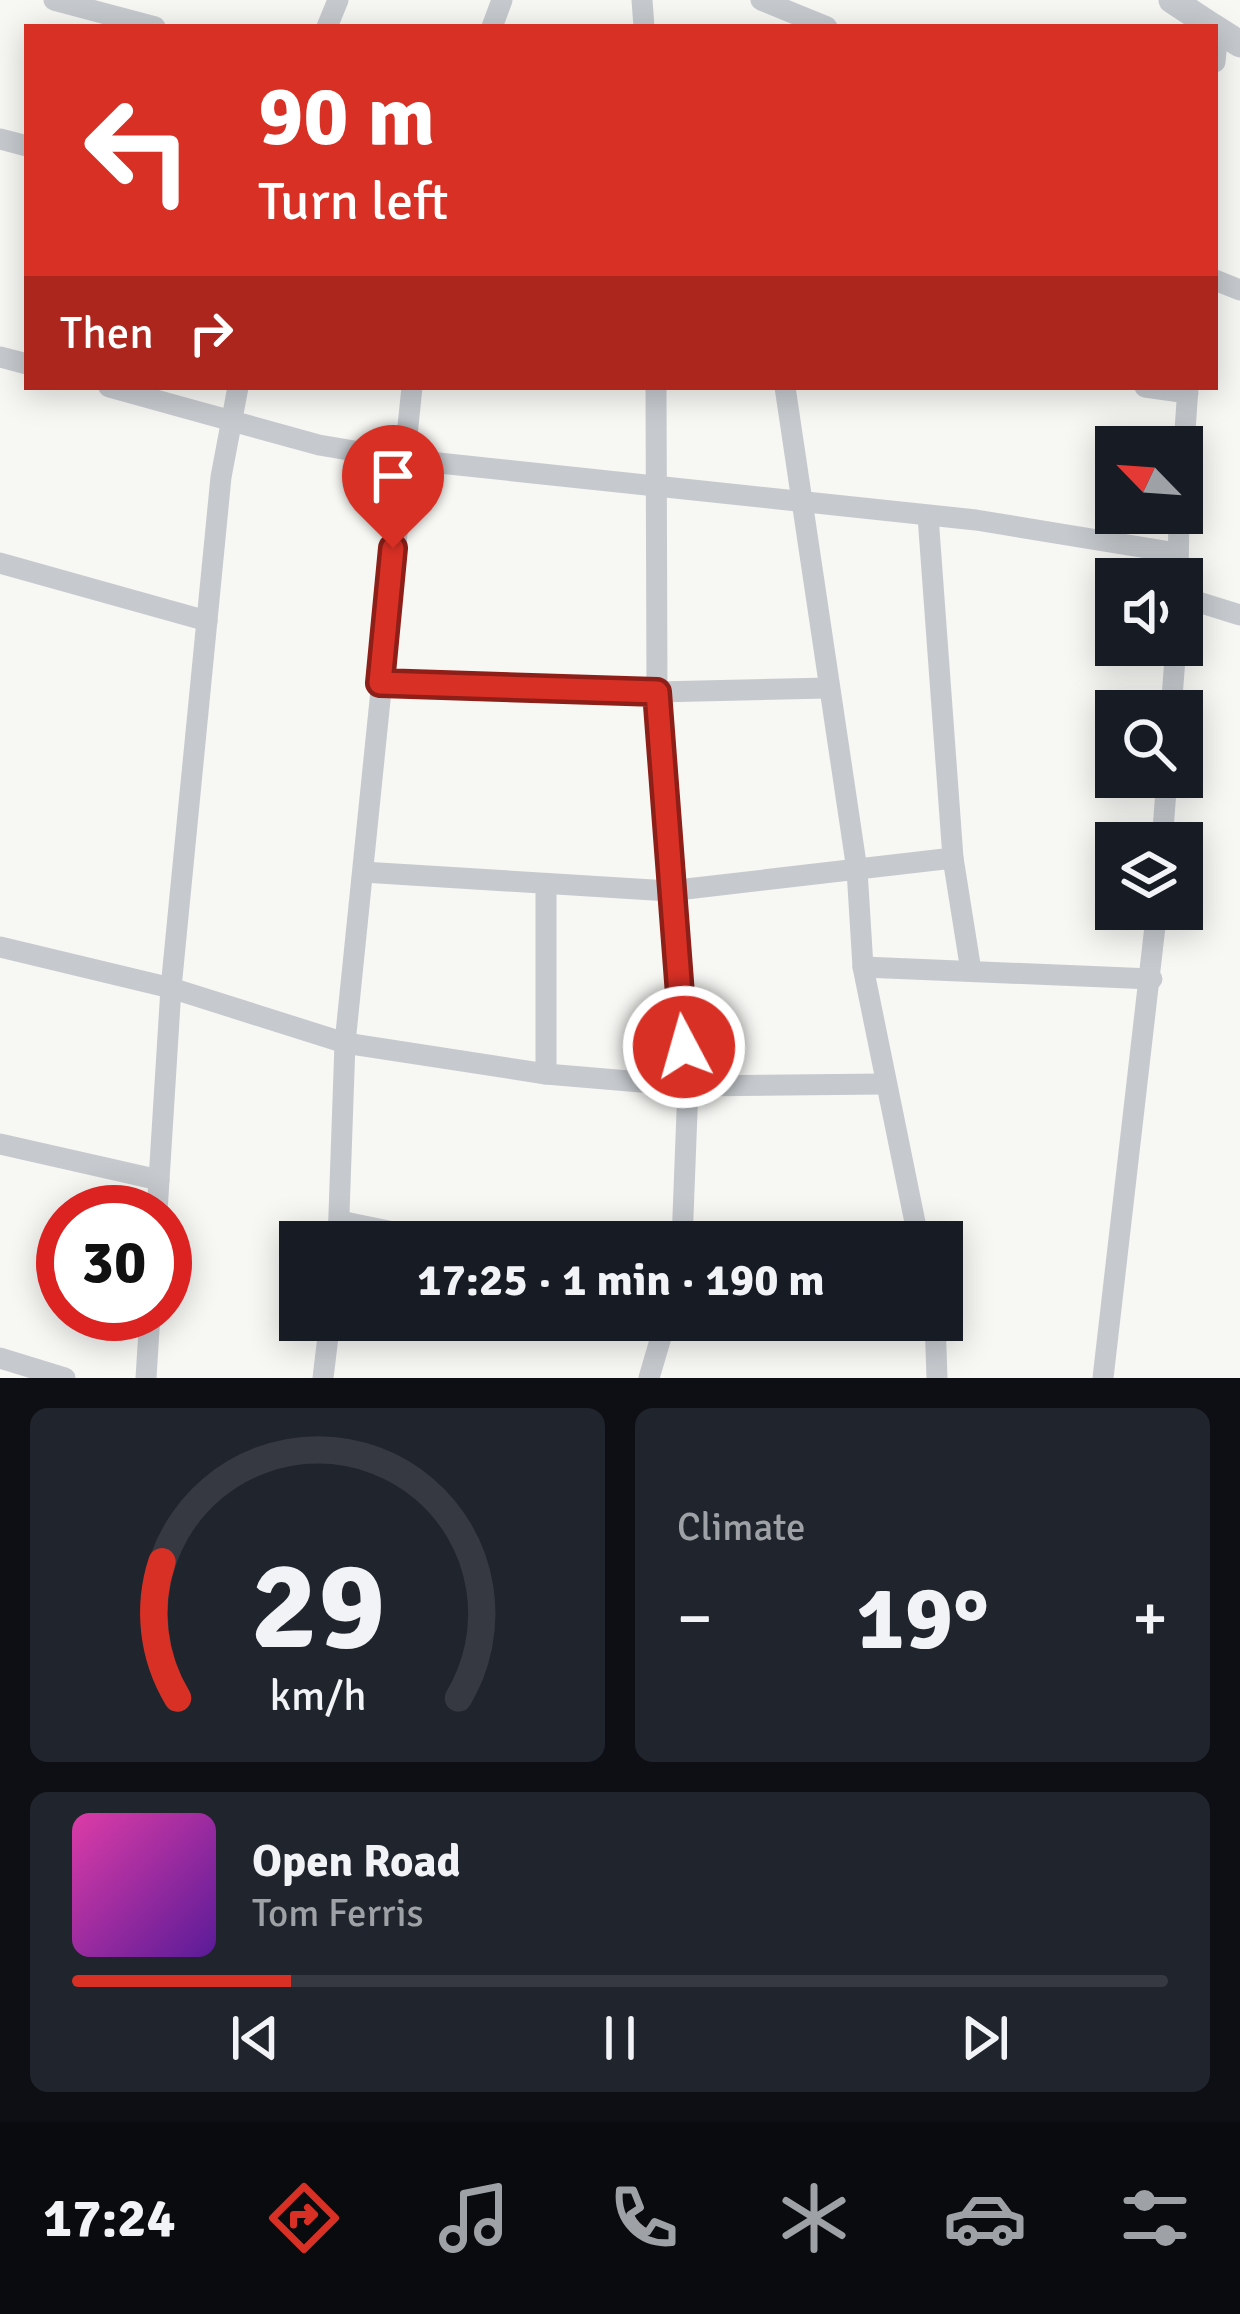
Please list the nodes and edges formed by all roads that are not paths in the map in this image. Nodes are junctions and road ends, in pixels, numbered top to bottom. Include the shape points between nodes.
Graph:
1 (54, 0) edge
2 (761, 0) edge
3 (1172, 0) edge
4 (112, 9) edge
5 (818, 18) edge
6 (148, 24) edge
7 (1209, 24) edge
8 (120, 390) edge
9 (237, 390) edge
10 (412, 390) edge
11 (656, 390) edge
12 (786, 390) edge
13 (1188, 390) edge
14 (230, 421) junction
15 (1185, 426) edge
16 (401, 459) junction
17 (655, 482) junction
18 (806, 505) junction
19 (928, 516) junction
20 (1178, 534) edge
21 (1177, 553) junction
22 (1177, 558) edge
23 (0, 563) edge
24 (1203, 604) edge
25 (1240, 615) edge
26 (207, 621) junction
27 (380, 683) junction
28 (829, 688) junction
29 (657, 692) junction
30 (953, 858) junction
31 (857, 870) junction
32 (363, 872) junction
33 (546, 886) junction
34 (669, 891) junction
35 (1156, 930) edge
36 (0, 947) edge
37 (863, 967) junction
38 (971, 971) junction
39 (1152, 979) junction
40 (171, 988) junction
41 (346, 1043) junction
42 (546, 1074) junction
43 (884, 1084) junction
44 (688, 1086) junction
45 (0, 1144) edge
46 (159, 1180) junction
47 (159, 1185) edge
48 (339, 1221) edge
49 (683, 1221) edge
50 (914, 1221) edge
51 (148, 1341) edge
52 (327, 1341) edge
53 (660, 1341) edge
54 (936, 1341) edge
55 (0, 1358) edge
56 (65, 1378) edge
57 (146, 1378) edge
58 (323, 1378) edge
59 (649, 1378) edge
60 (937, 1378) edge
61 (1103, 1378) edge

1 - 4 street
2 - 5 street
3 - 7 street
4 - 6 street
8 - 14 street
9 - 14 street
10 - 16 street
11 - 17 street
12 - 18 street
13 - 15 street
14 - 16 street
14 - 26 street
16 - 17 street
16 - 27 street
17 - 18 street
17 - 29 street
18 - 19 street
18 - 28 street
19 - 21 street
19 - 30 street
20 - 21 street
21 - 22 street
23 - 26 street
24 - 25 street
26 - 40 street
27 - 29 street
27 - 32 street
28 - 29 street
28 - 31 street
29 - 34 street
30 - 31 street
30 - 38 street
31 - 34 street
31 - 37 street
32 - 33 street
32 - 41 street
33 - 34 street
33 - 42 street
34 - 44 street
35 - 39 street
36 - 40 street
37 - 38 street
37 - 43 street
38 - 39 street
39 - 61 street
40 - 41 street
40 - 46 street
41 - 42 street
41 - 48 street
42 - 44 street
43 - 44 street
43 - 50 street
44 - 49 street
45 - 46 street
46 - 47 street
51 - 57 street
52 - 58 street
53 - 59 street
54 - 60 street
55 - 56 street

